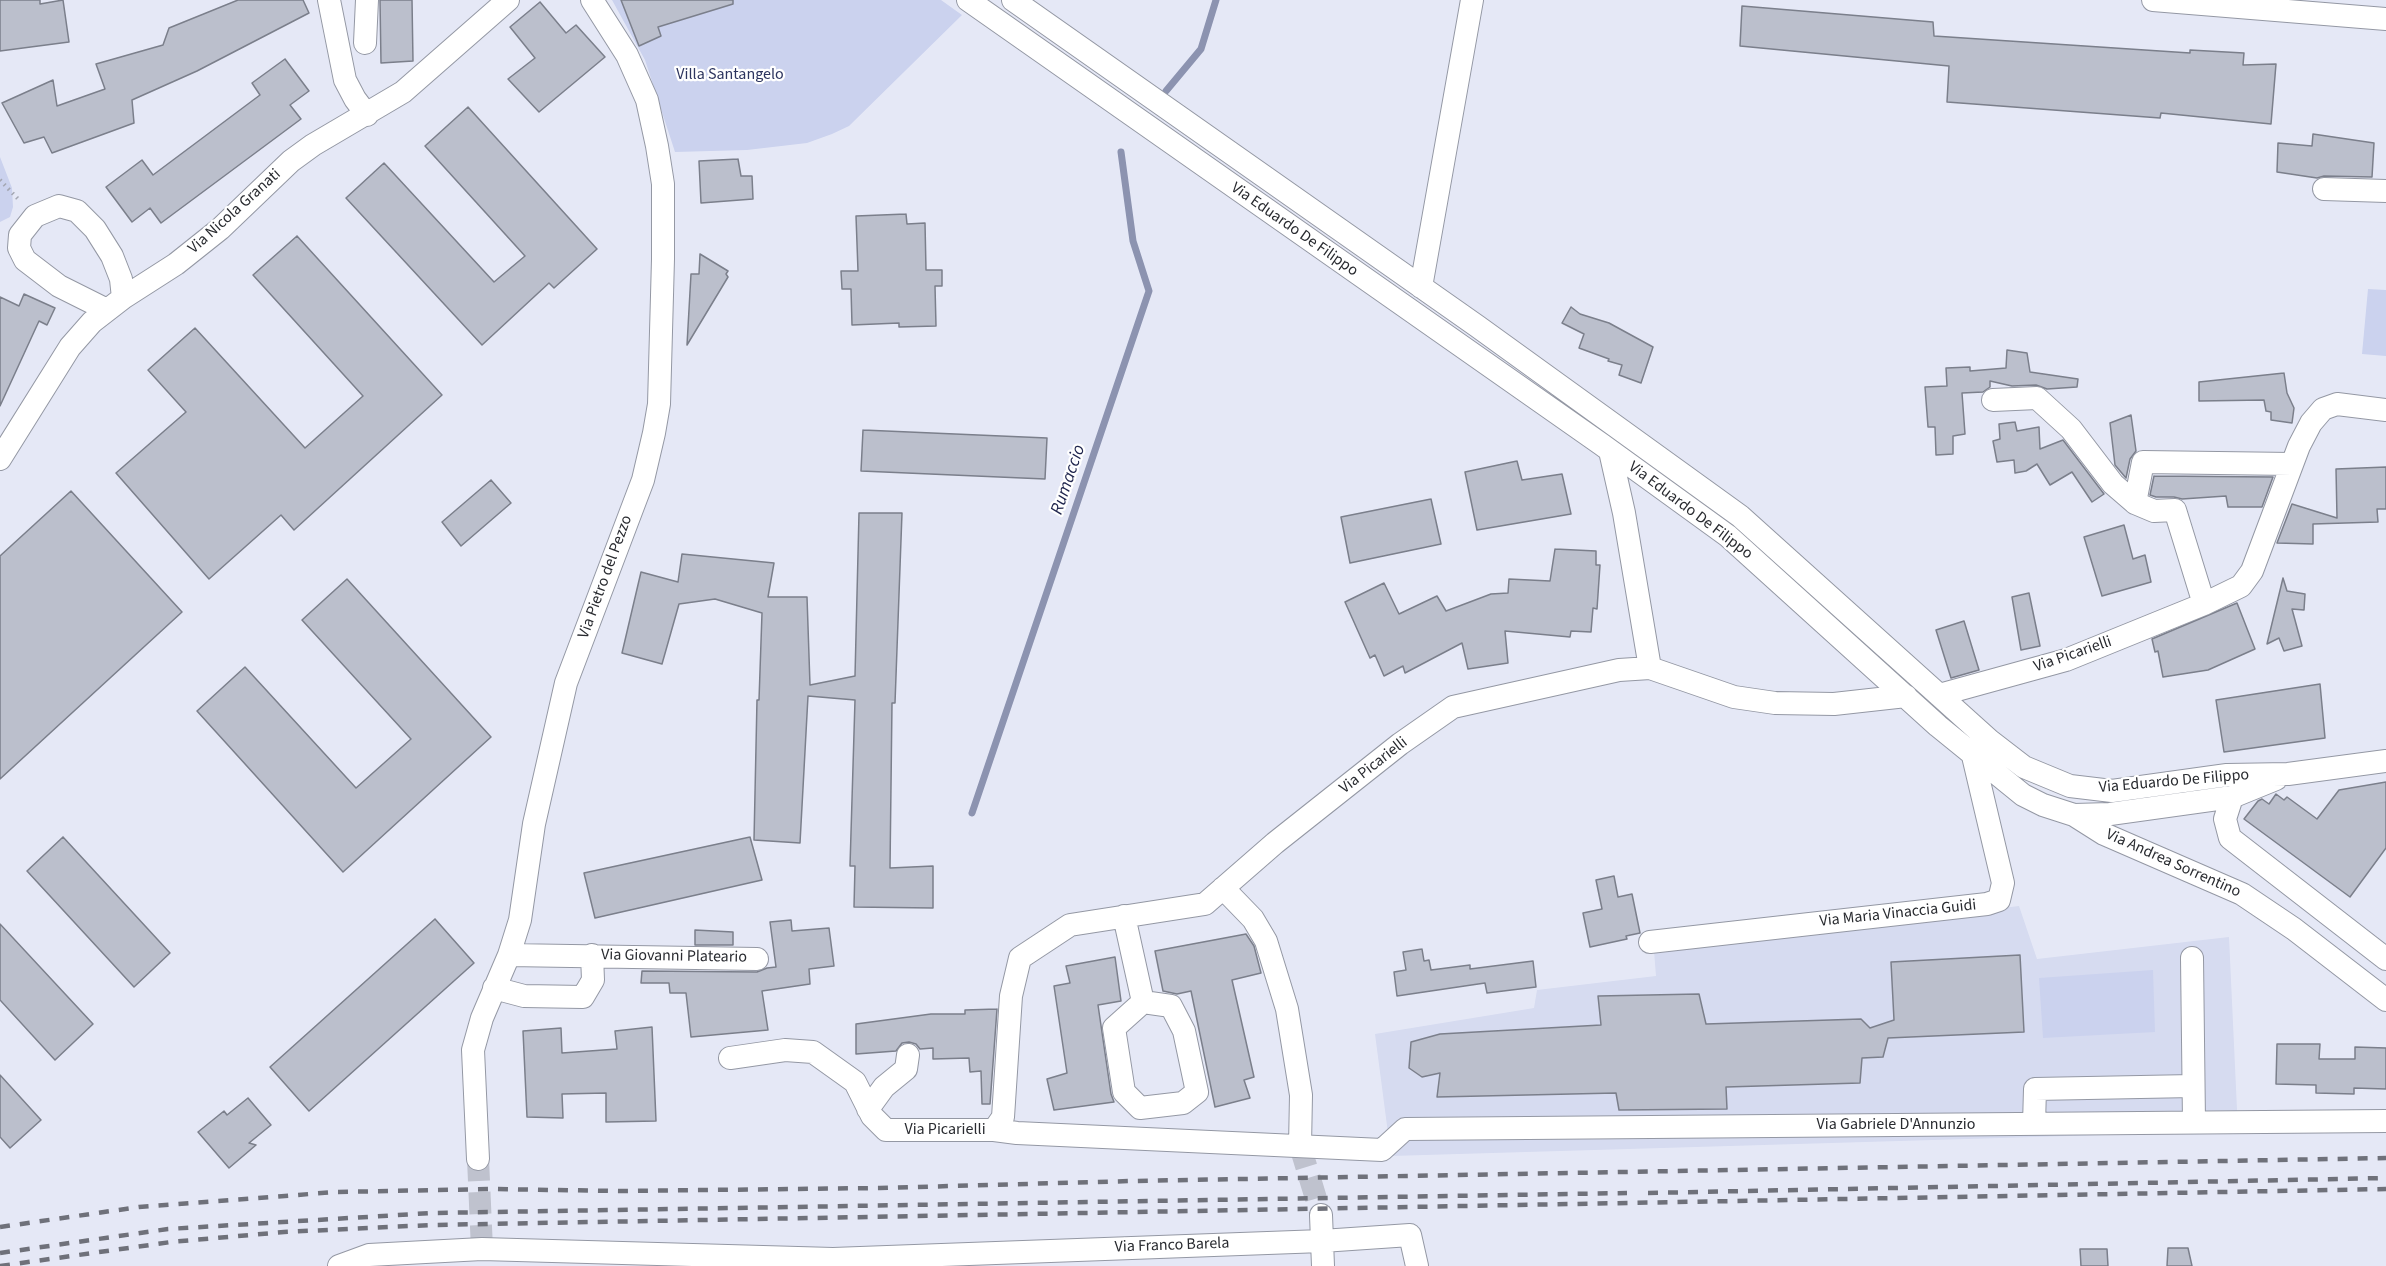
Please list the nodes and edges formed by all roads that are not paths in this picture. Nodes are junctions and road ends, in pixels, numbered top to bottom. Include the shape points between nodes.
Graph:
1 (329, 0) edge
2 (367, 0) edge
3 (507, 0) edge
4 (592, 0) edge
5 (968, 0) edge
6 (1013, 0) edge
7 (1472, 0) edge
8 (2153, 0) edge
9 (2386, 19) edge
10 (365, 43) dead end
11 (367, 115) junction
12 (2324, 189) dead end
13 (2386, 191) edge
14 (1422, 287) junction
15 (115, 304) junction
16 (1993, 400) dead end
17 (2386, 410) edge
18 (1610, 451) junction
19 (0, 459) edge
20 (2292, 464) junction
21 (2135, 503) junction
22 (2204, 604) junction
23 (1650, 668) junction
24 (1939, 695) junction
25 (1906, 696) junction
26 (1973, 756) junction
27 (2386, 761) edge
28 (2288, 774) junction
29 (2232, 797) junction
30 (2074, 816) junction
31 (1222, 888) junction
32 (1124, 916) junction
33 (1650, 942) dead end
34 (509, 955) junction
35 (592, 955) junction
36 (2192, 958) dead end
37 (757, 959) dead end
38 (2386, 959) edge
39 (494, 988) junction
40 (2386, 1000) edge
41 (1143, 1002) junction
42 (908, 1055) dead end
43 (730, 1058) dead end
44 (2193, 1086) junction
45 (866, 1120) junction
46 (2386, 1121) edge
47 (2194, 1122) junction
48 (2034, 1124) junction
49 (994, 1130) junction
50 (1300, 1146) junction
51 (478, 1159) tunnel mouth
52 (1321, 1215) tunnel mouth
53 (1322, 1241) junction
54 (484, 1258) edge
55 (1022, 1258) edge
56 (738, 1261) edge
57 (933, 1261) edge
58 (833, 1262) edge
59 (339, 1266) edge
60 (1323, 1266) edge
61 (1417, 1266) edge

1 - 11 street via 345,80
2 - 10 street
3 - 11 street, Via Nicola Granati via 403,92
4 - 34 street, Via Pietro del Pezzo via 627,55 647,100 657,146 663,183 659,404 643,480 566,682 534,824 520,920
5 - 18 street, Via Eduardo De Filippo
6 - 14 street, Via Eduardo De Filippo
7 - 14 street
8 - 9 street
11 - 15 street, Via Nicola Granati via 291,161 219,230
12 - 13 street
14 - 24 street, Via Eduardo De Filippo via 1740,516
15 - 15 street via 59,286 25,260 19,248 20,235 35,216 58,206 77,211 95,230 121,279
15 - 19 street, Via Nicola Granati via 70,346
16 - 21 street via 2037,398 2071,429 2113,484
17 - 20 street, Via Picarielli via 2337,404 2323,409 2311,423
18 - 23 street
18 - 25 street, Via Eduardo De Filippo via 1728,536
20 - 21 street via 2143,462
20 - 22 street, Via Picarielli via 2252,572 2241,586
21 - 22 street via 2154,511 2175,510
22 - 24 street, Via Picarielli via 2066,660
23 - 25 street, Via Picarielli via 1734,697 1775,703 1834,704
23 - 31 street, Via Picarielli via 1619,670 1453,707 1391,751
24 - 28 street, Via Eduardo De Filippo via 2024,767 2070,786 2112,791 2227,775
25 - 26 street, Via Eduardo De Filippo
26 - 30 street, Via Eduardo De Filippo via 2023,795
26 - 33 street, Via Maria Vinaccia Guidi via 2003,883 1999,900
27 - 28 street
28 - 29 street, Via Eduardo De Filippo
29 - 30 street, Via Eduardo De Filippo
29 - 38 street via 2224,819 2230,838
30 - 40 street, Via Andrea Sorrentino via 2104,834 2242,894 2294,928
31 - 32 street, Via Picarielli via 1205,904
31 - 50 street via 1253,919 1266,941 1287,1009 1301,1095
32 - 41 street
32 - 49 street, Via Picarielli via 1070,925 1020,958 1011,996 1003,1117
34 - 35 street, Via Giovanni Plateario
34 - 39 street, Via Pietro del Pezzo
35 - 37 street, Via Giovanni Plateario
35 - 39 street, Via Giovanni Plateario via 593,980 583,997 524,996
36 - 44 street
39 - 51 street, Via Pietro del Pezzo via 473,1050
41 - 41 street via 1171,1006 1184,1031 1197,1092 1182,1103 1140,1108 1125,1092 1114,1028
42 - 45 street via 906,1069 884,1087
43 - 45 street, Via Picarielli via 785,1050 813,1052 855,1082
44 - 47 street
44 - 48 street via 2035,1089
45 - 49 street, Via Picarielli via 886,1130
46 - 47 street, Via Gabriele D'Annunzio
47 - 48 street, Via Gabriele D'Annunzio
48 - 50 street, Via Gabriele D'Annunzio via 1405,1129 1382,1150
49 - 50 street
52 - 53 street
53 - 55 street, Via Franco Barela
53 - 60 street
53 - 61 street, Via Franco Barela via 1410,1235
54 - 56 street, Via Franco Barela via 512,1251
54 - 59 street, Via Franco Barela via 447,1251 369,1255
55 - 57 street, Via Franco Barela
56 - 58 street, Via Franco Barela
57 - 58 street, Via Franco Barela

